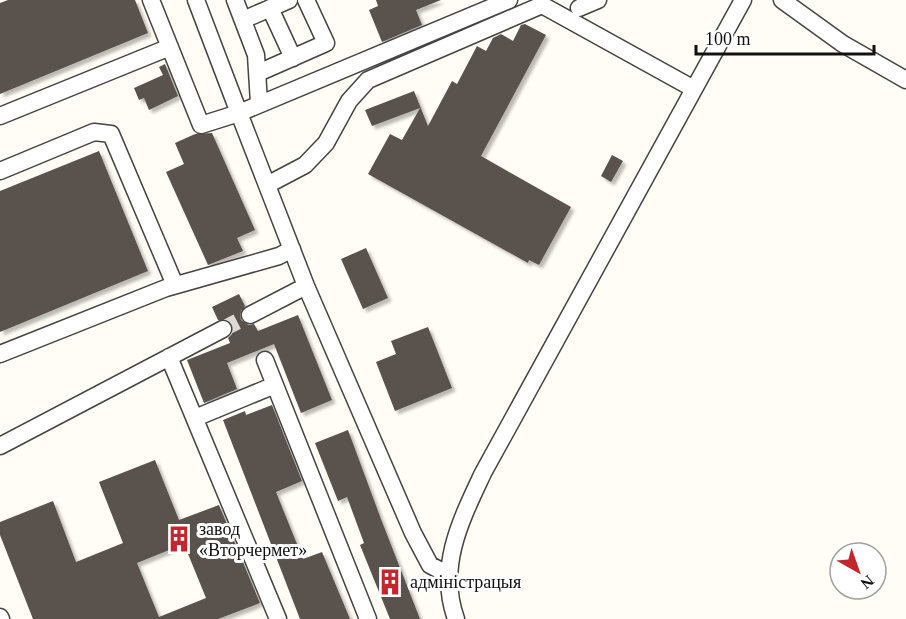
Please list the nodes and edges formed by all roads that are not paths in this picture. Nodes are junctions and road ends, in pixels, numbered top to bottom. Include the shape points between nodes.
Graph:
1 (151, 0) edge
2 (196, 0) edge
3 (235, 0) edge
4 (289, 0) edge
5 (306, 0) edge
6 (509, 0) edge
7 (598, 0) edge
8 (743, 0) edge
9 (782, 0) edge
10 (270, 8) junction
11 (579, 8) dead end
12 (243, 20) junction
13 (170, 47) junction
14 (293, 58) junction
15 (258, 73) junction
16 (906, 80) edge
17 (694, 88) junction
18 (259, 104) junction
19 (239, 113) junction
20 (0, 116) edge
21 (0, 171) edge
22 (267, 185) junction
23 (292, 249) junction
24 (175, 285) junction
25 (306, 286) junction
26 (250, 315) tunnel mouth
27 (223, 329) tunnel mouth
28 (0, 354) edge
29 (170, 357) junction
30 (265, 360) dead end
31 (275, 385) junction
32 (195, 418) junction
33 (0, 446) edge
34 (449, 575) junction
35 (278, 619) edge
36 (368, 619) edge
37 (456, 619) edge

1 - 13 street
2 - 19 street
3 - 12 street
4 - 10 street
5 - 14 street via 326,44
6 - 18 street
7 - 11 street
8 - 17 street
9 - 16 street via 843,44
10 - 12 street
10 - 14 street
12 - 15 street
13 - 19 street via 201,125
13 - 20 street
14 - 15 street
15 - 18 street
17 - 22 street via 542,5 368,80 349,101 319,151 305,165
17 - 34 street via 483,473 456,534
18 - 19 street
19 - 22 street
21 - 24 street via 94,132 111,134
22 - 23 street
23 - 24 street
23 - 25 street
24 - 28 street
25 - 26 street
25 - 34 street via 413,534 430,565
27 - 29 street
29 - 32 street
29 - 33 street
30 - 31 street
31 - 32 street
31 - 36 street
32 - 35 street
34 - 37 street via 450,602

